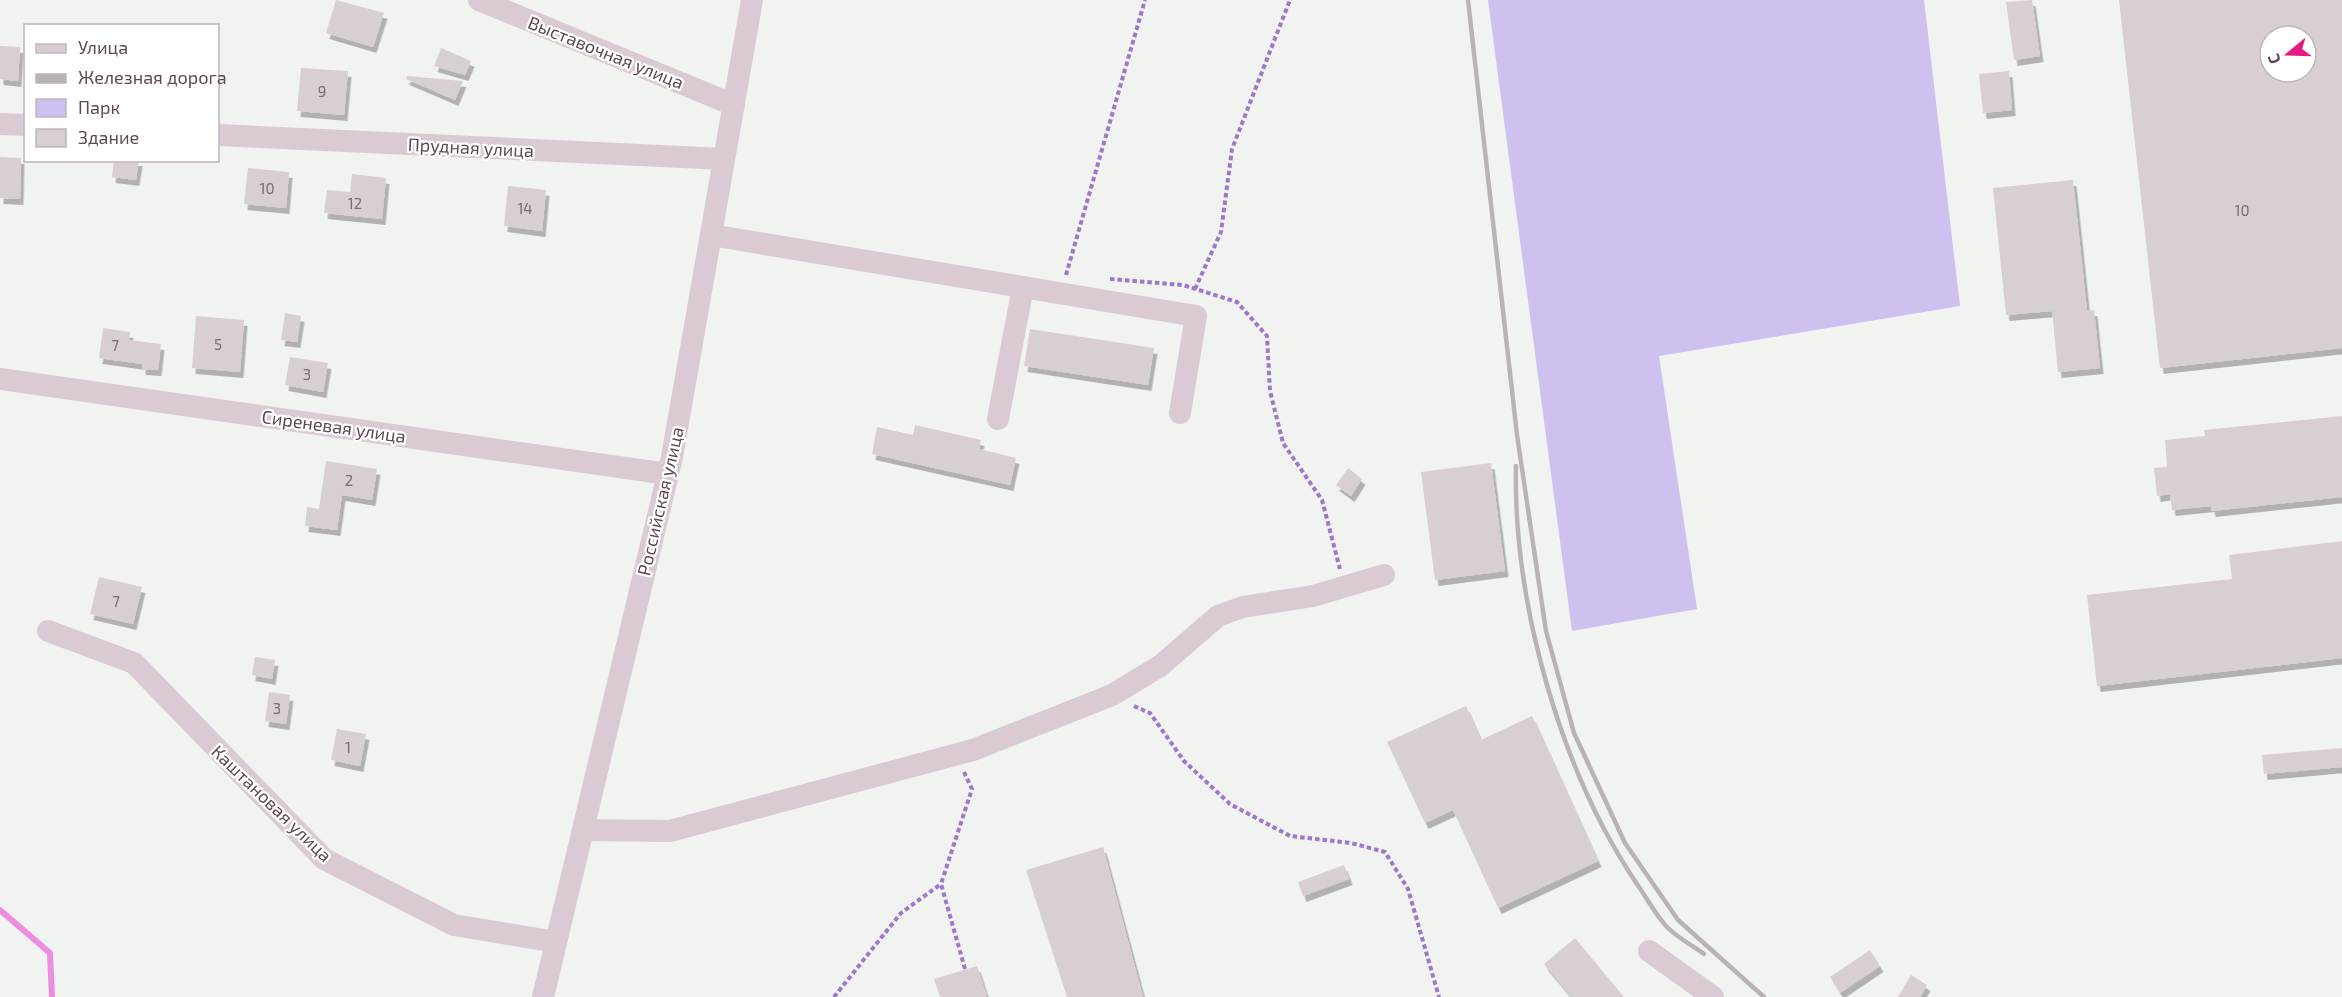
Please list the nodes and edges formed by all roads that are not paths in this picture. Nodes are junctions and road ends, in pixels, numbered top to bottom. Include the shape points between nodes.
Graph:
1 (479, 0) edge
2 (752, 0) edge
3 (734, 105) junction
4 (0, 124) edge
5 (24, 125) edge
6 (219, 135) edge
7 (724, 159) junction
8 (711, 235) junction
9 (1023, 287) junction
10 (0, 379) edge
11 (1180, 413) dead end
12 (998, 419) dead end
13 (668, 474) junction
14 (1384, 575) dead end
15 (48, 631) dead end
16 (583, 831) junction
17 (556, 942) junction
18 (1648, 951) dead end
19 (543, 997) edge
20 (1713, 997) edge

1 - 3 street, Выставочная улица
2 - 3 street, Российская улица
3 - 7 street, Российская улица
4 - 5 street
6 - 7 street, Прудная улица
7 - 8 street, Российская улица
8 - 9 street
8 - 13 street, Российская улица
9 - 11 street via 1196,316
9 - 12 street
10 - 13 street, Сиреневая улица
13 - 16 street, Российская улица
14 - 16 street via 1313,596 1243,607 1218,616 1160,666 1112,695 955,755 670,831
15 - 17 street, Каштановая улица via 134,663 324,859 454,925
16 - 17 street, Российская улица
17 - 19 street, Российская улица
18 - 20 street

